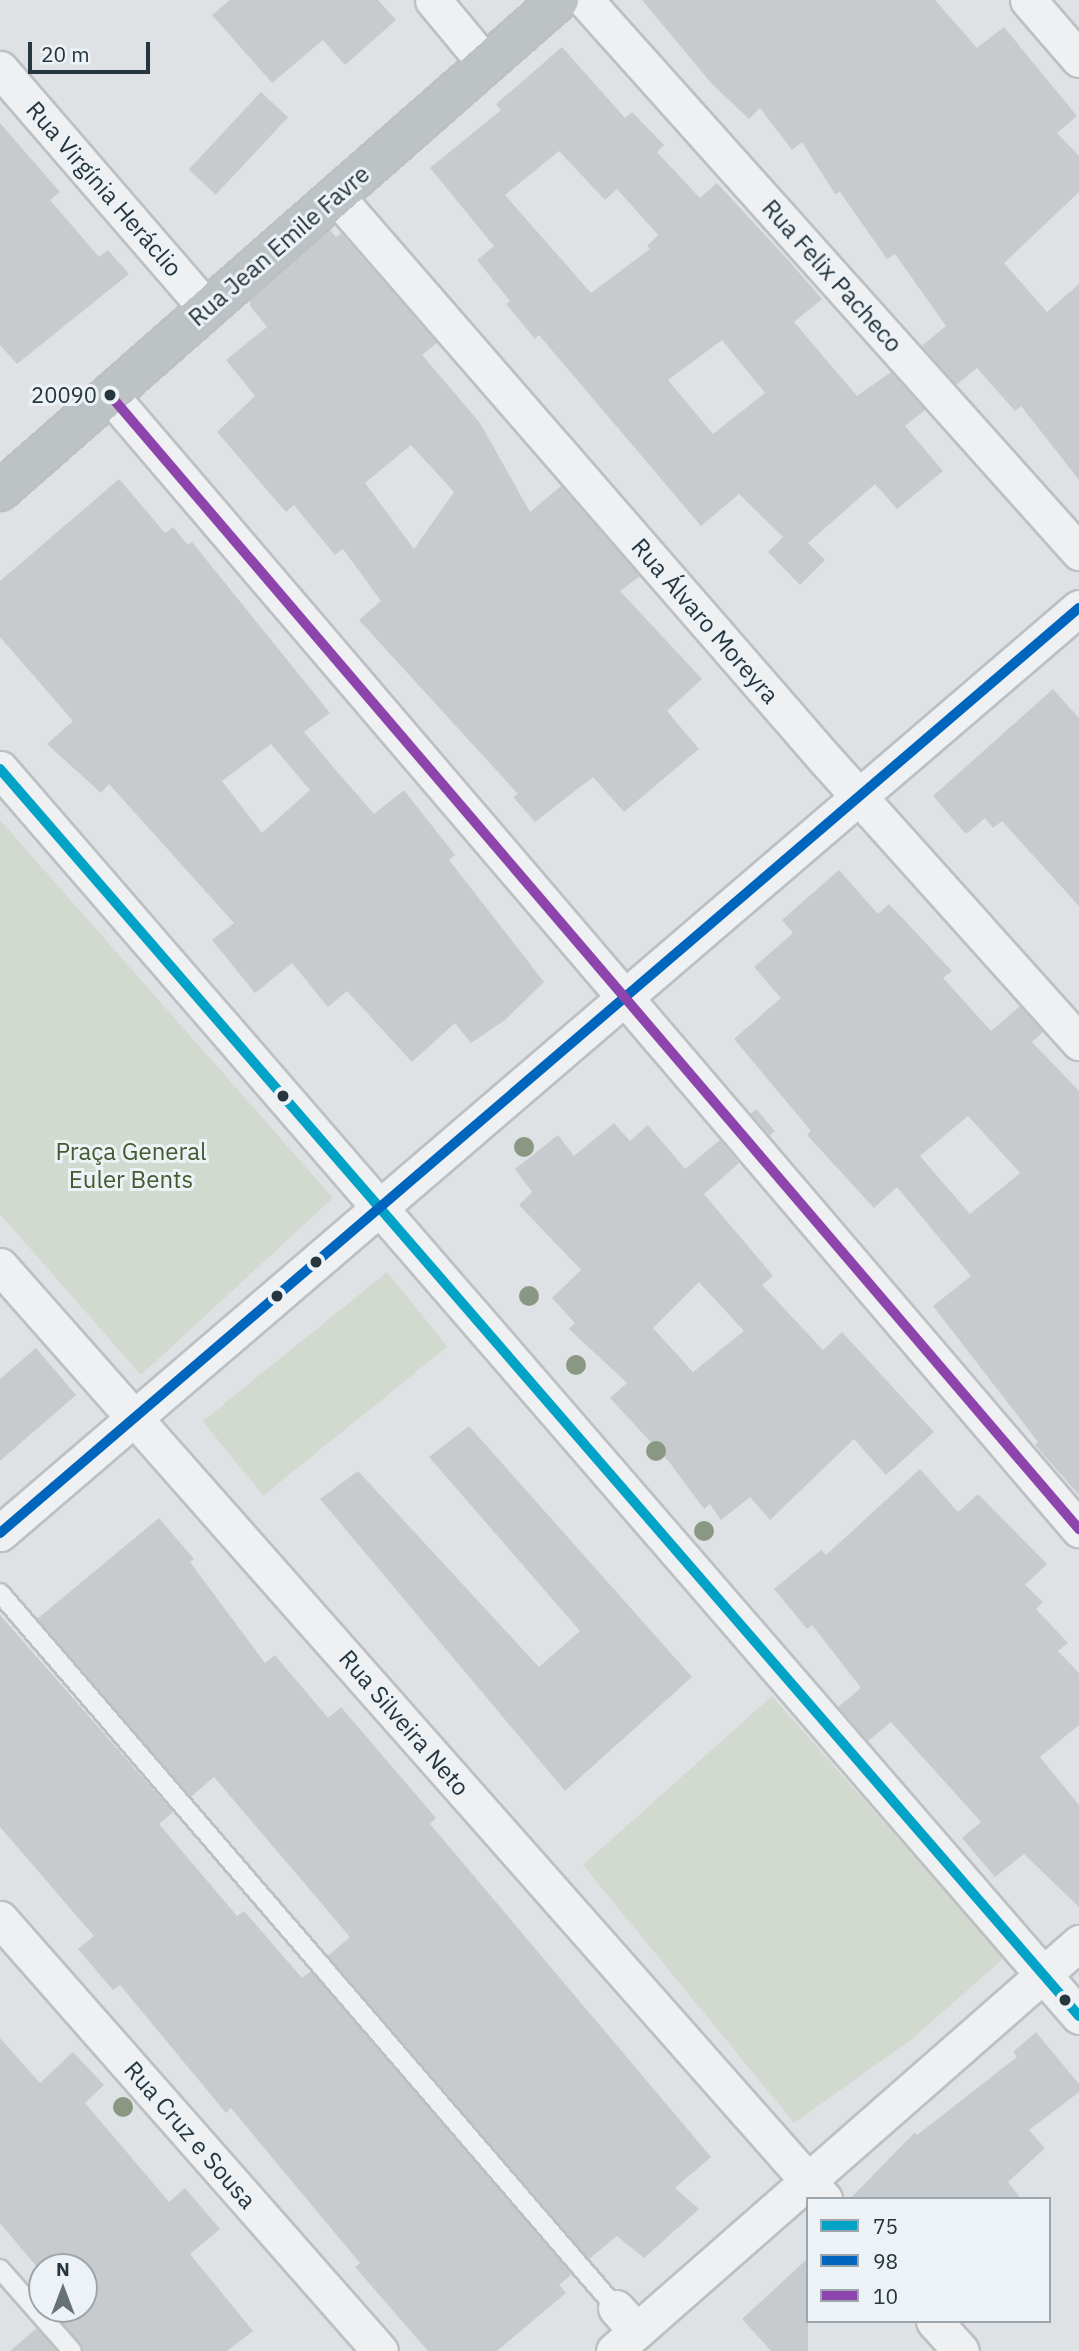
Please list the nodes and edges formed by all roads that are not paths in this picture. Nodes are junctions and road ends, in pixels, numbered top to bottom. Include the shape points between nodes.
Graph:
1 (433, 0) edge
2 (559, 0) edge
3 (585, 0) edge
4 (1028, 0) edge
5 (1079, 59) edge
6 (486, 64) junction
7 (0, 69) edge
8 (336, 196) junction
9 (207, 309) junction
10 (110, 395) junction
11 (0, 491) edge
12 (1079, 552) edge
13 (1079, 608) edge
14 (0, 769) edge
15 (860, 797) junction
16 (624, 996) junction
17 (1079, 1042) edge
18 (380, 1209) junction
19 (0, 1266) edge
20 (135, 1417) junction
21 (1079, 1530) edge
22 (0, 1533) edge
23 (0, 1593) edge
24 (0, 1919) edge
25 (1079, 1943) edge
26 (1043, 1974) junction
27 (1079, 2016) edge
28 (816, 2190) edge
29 (806, 2197) edge
30 (0, 2269) edge
31 (936, 2323) edge
32 (622, 2330) edge
33 (72, 2351) edge
34 (380, 2351) edge
35 (961, 2351) edge

1 - 6 street
2 - 6 main road, Rua Jean Emile Favre
3 - 12 street, Rua Felix Pacheco
4 - 5 street
6 - 8 main road, Rua Jean Emile Favre
7 - 9 street, Rua Virgínia Heráclio
8 - 9 main road, Rua Jean Emile Favre
8 - 15 street, Rua Álvaro Moreyra
9 - 10 main road, Rua Jean Emile Favre
10 - 11 main road, Rua Jean Emile Favre
10 - 16 street
13 - 15 street
14 - 18 street
15 - 16 street
15 - 17 street, Rua Álvaro Moreyra
16 - 18 street
16 - 21 street
18 - 20 street
18 - 26 street
19 - 20 street, Rua Silveira Neto
20 - 22 street
20 - 28 street, Rua Silveira Neto
23 - 32 lane
24 - 34 street, Rua Cruz e Sousa
25 - 26 street
26 - 27 street
26 - 28 street
29 - 32 street
30 - 33 lane
31 - 35 street

